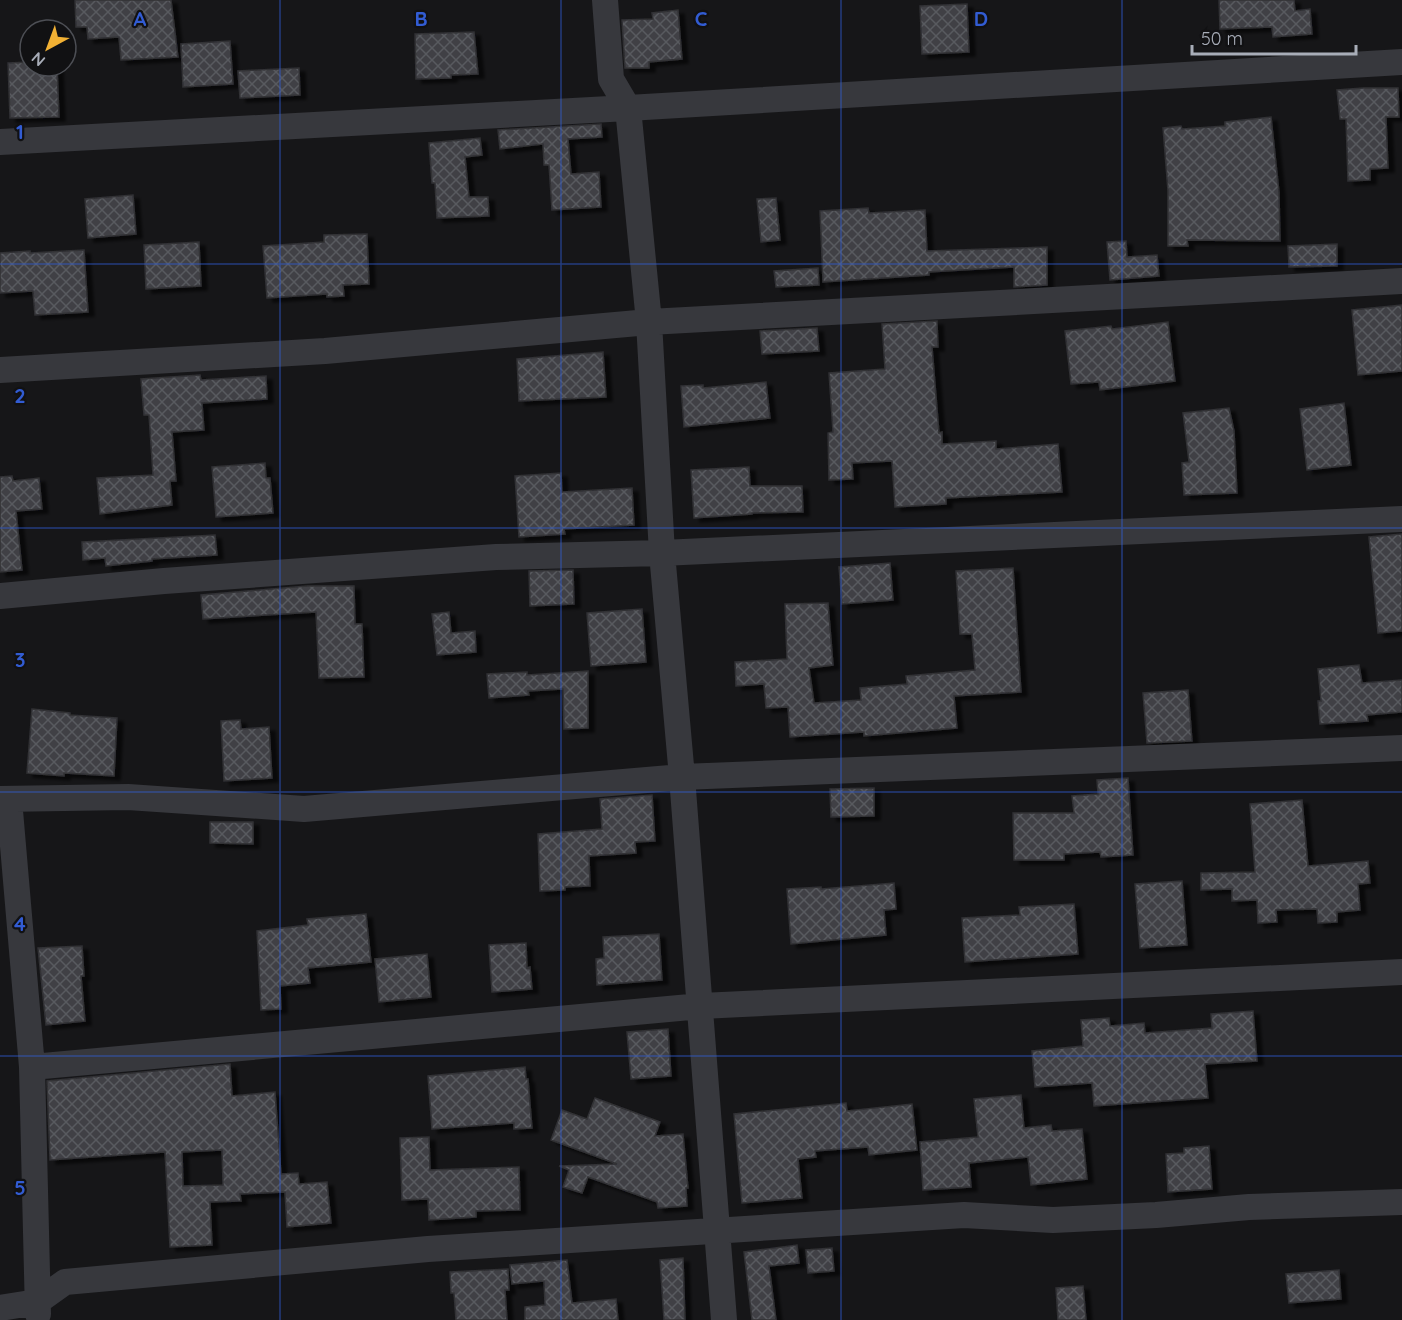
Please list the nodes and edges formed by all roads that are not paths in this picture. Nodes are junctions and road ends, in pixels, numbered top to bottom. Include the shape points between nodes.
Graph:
1 (605, 0) edge
2 (1402, 62) edge
3 (628, 108) junction
4 (0, 142) edge
5 (1402, 281) edge
6 (648, 322) junction
7 (0, 370) edge
8 (1402, 519) edge
9 (662, 553) junction
10 (0, 596) edge
11 (1402, 748) edge
12 (682, 777) junction
13 (4, 799) edge
14 (1402, 972) edge
15 (701, 1006) junction
16 (32, 1066) junction
17 (1402, 1202) edge
18 (718, 1230) junction
19 (0, 1308) edge
20 (38, 1311) edge
21 (724, 1320) edge

1 - 3 street via 611,79
2 - 3 street
3 - 4 street
3 - 6 street
5 - 6 street
6 - 7 street via 325,351
6 - 9 street
8 - 9 street
9 - 10 street via 496,557 164,580
9 - 12 street
11 - 12 street
12 - 13 street via 304,809 128,797
12 - 15 street
13 - 16 street
14 - 15 street
15 - 16 street
15 - 18 street
16 - 20 street
17 - 18 street via 1053,1220 964,1215
18 - 20 street via 392,1251 65,1282
18 - 21 street
19 - 20 street

